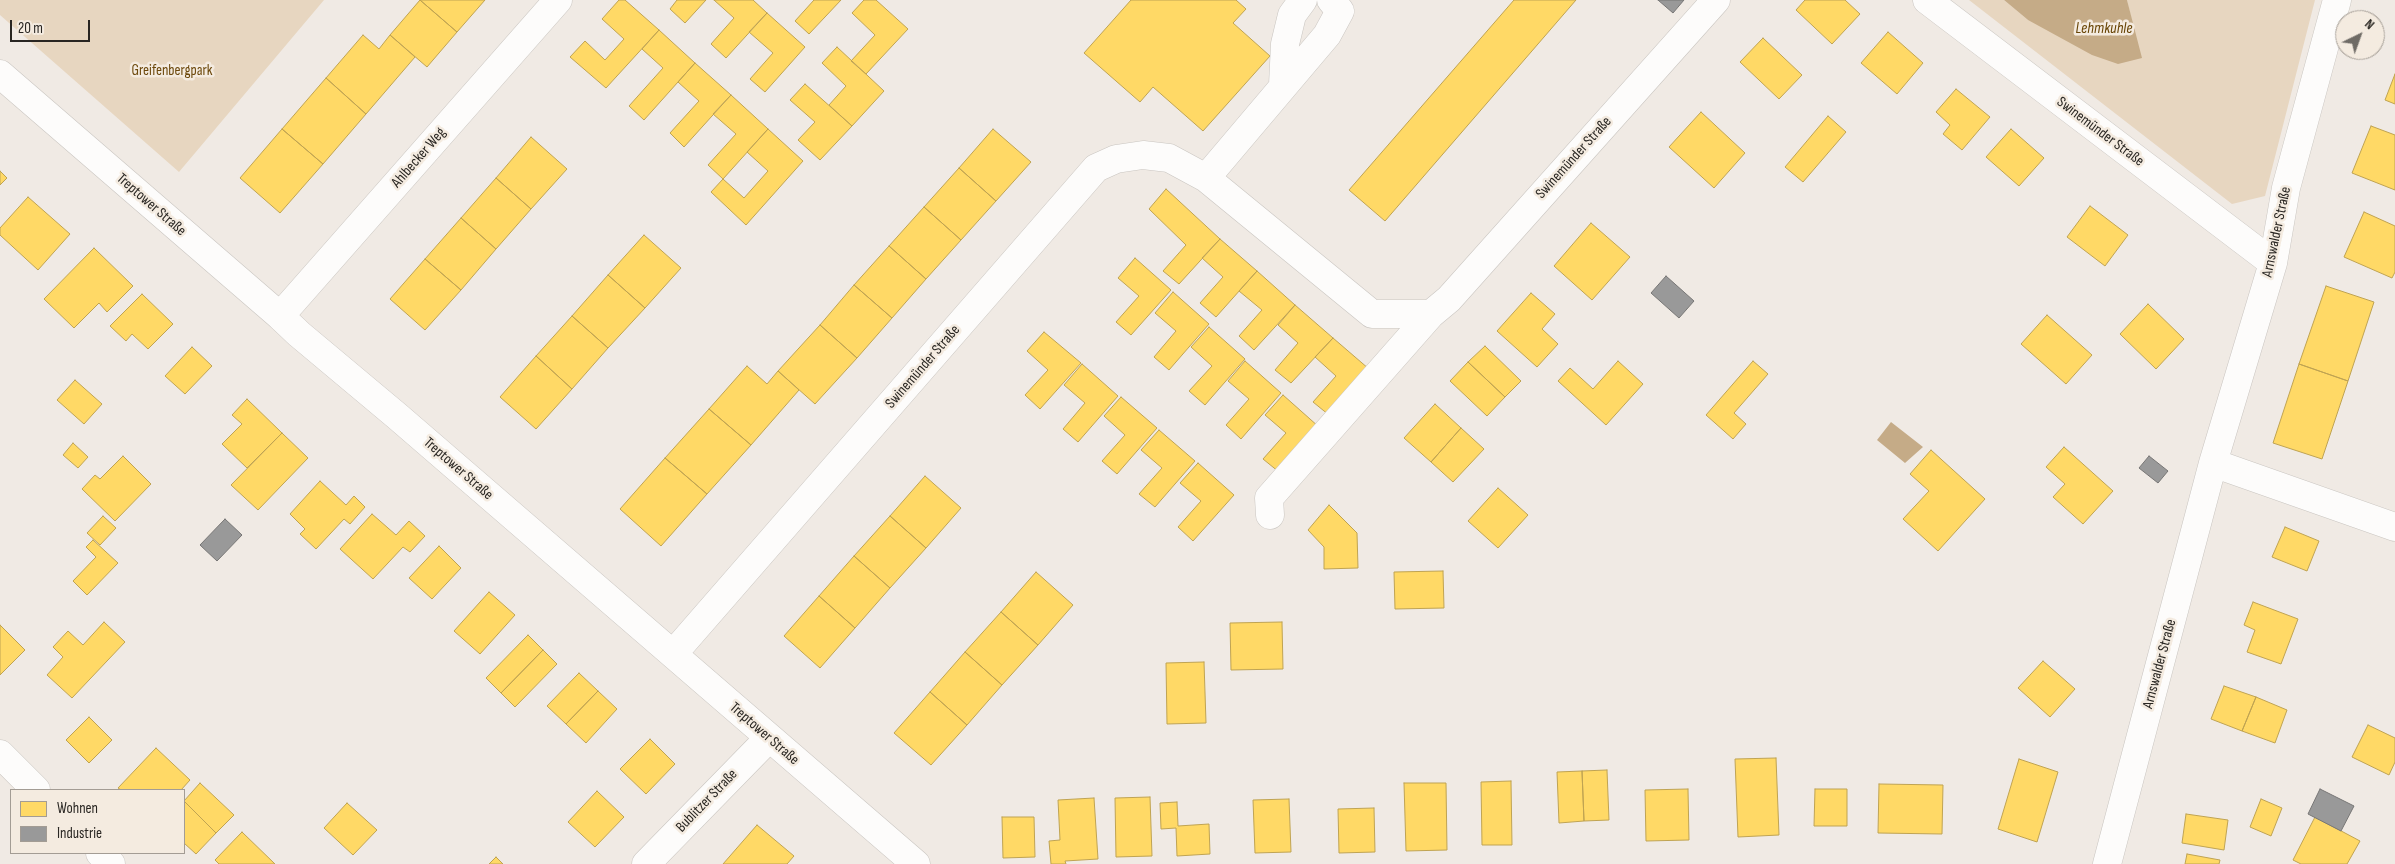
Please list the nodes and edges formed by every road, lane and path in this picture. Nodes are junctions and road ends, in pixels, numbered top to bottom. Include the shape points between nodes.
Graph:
1 (558, 0) edge
2 (1303, 0) edge
3 (1331, 0) edge
4 (1716, 0) edge
5 (1927, 0) edge
6 (2337, 0) edge
7 (0, 74) edge
8 (1284, 86) junction
9 (1206, 178) junction
10 (2273, 263) junction
11 (1430, 314) junction
12 (280, 316) junction
13 (2213, 463) junction
14 (1270, 515) dead end
15 (2395, 527) edge
16 (673, 654) junction
17 (769, 738) junction
18 (0, 754) edge
19 (35, 789) edge
20 (101, 854) edge
21 (111, 864) edge
22 (646, 864) edge
23 (916, 864) edge
24 (2106, 864) edge

1 - 12 street, Ahlbecker Weg
2 - 8 street via 1292,15 1285,44
3 - 8 street via 1340,11 1327,36
4 - 11 street, Swinemünder Straße via 1449,299
5 - 10 street, Swinemünder Straße
6 - 10 street, Arnswalder Straße via 2286,188
7 - 12 street, Treptower Straße
8 - 9 street
9 - 11 street, Swinemünder Straße via 1372,314
9 - 16 street, Swinemünder Straße via 1169,158 1143,155 1116,159 1096,168
10 - 13 street, Arnswalder Straße
11 - 14 street, Swinemünder Straße via 1269,498
12 - 16 street, Treptower Straße
13 - 15 street
13 - 24 street, Arnswalder Straße
16 - 17 street, Treptower Straße
17 - 22 street, Bublitzer Straße
17 - 23 street, Treptower Straße
18 - 19 street
20 - 21 street

